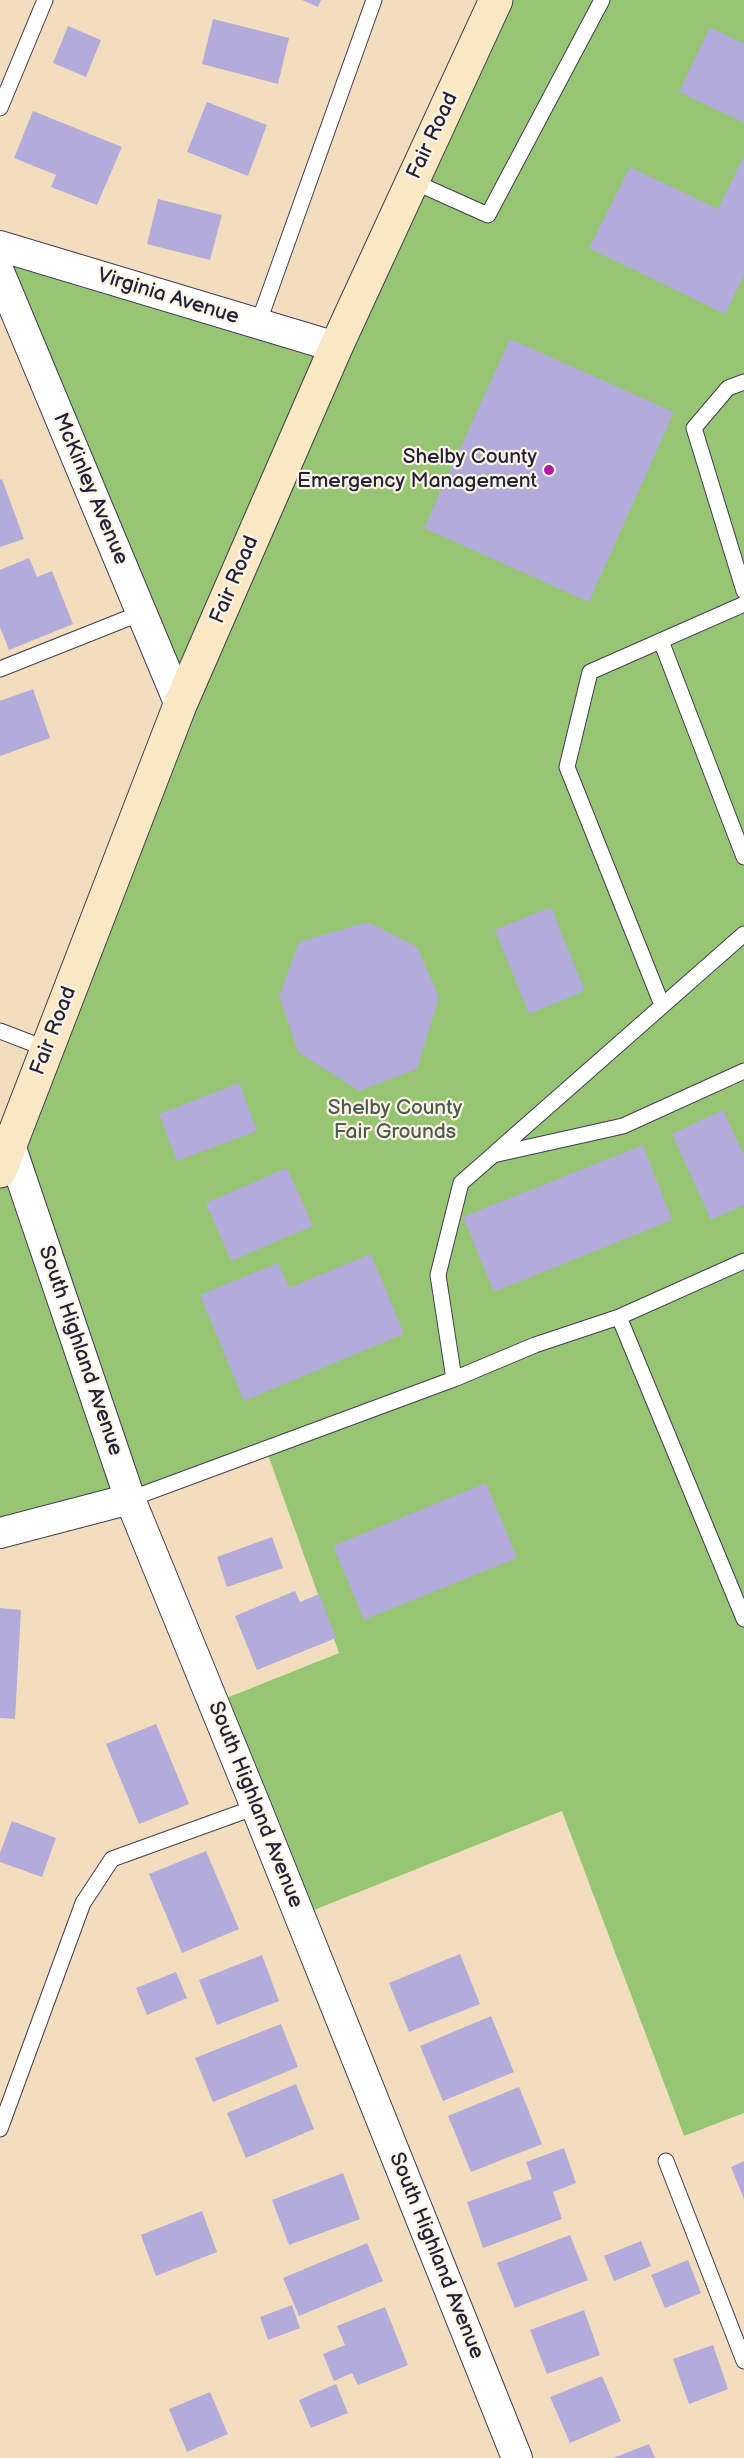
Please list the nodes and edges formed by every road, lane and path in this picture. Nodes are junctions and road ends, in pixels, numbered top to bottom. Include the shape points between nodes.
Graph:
1 (45, 0) edge
2 (374, 0) edge
3 (496, 0) edge
4 (602, 0) edge
5 (0, 108) edge
6 (412, 181) junction
7 (0, 246) edge
8 (0, 274) edge
9 (258, 324) junction
10 (336, 348) junction
11 (744, 382) edge
12 (744, 591) edge
13 (744, 604) edge
14 (141, 613) junction
15 (661, 640) junction
16 (0, 669) edge
17 (180, 705) junction
18 (744, 857) edge
19 (744, 934) edge
20 (662, 1005) junction
21 (0, 1031) edge
22 (47, 1049) junction
23 (744, 1071) edge
24 (493, 1155) junction
25 (5, 1158) edge
26 (744, 1261) edge
27 (619, 1317) junction
28 (454, 1379) junction
29 (130, 1499) junction
30 (0, 1533) edge
31 (744, 1619) edge
32 (256, 1807) junction
33 (0, 2129) edge
34 (666, 2161) dead end
35 (744, 2361) edge
36 (517, 2458) edge

1 - 5 lane
2 - 9 lane
3 - 6 main road, Fair Road
4 - 6 lane via 488,215
6 - 10 main road, Fair Road
7 - 9 street, Virginia Avenue
8 - 14 street, McKinley Avenue
9 - 10 street, Virginia Avenue
10 - 17 main road, Fair Road
11 - 12 lane via 728,388 694,428
13 - 15 lane
14 - 16 lane
14 - 17 street, McKinley Avenue
15 - 18 lane
15 - 20 lane via 590,672 567,767
17 - 22 main road, Fair Road
19 - 20 lane
20 - 24 lane
21 - 22 lane
22 - 25 main road, Fair Road
23 - 24 lane via 623,1126
24 - 28 lane via 461,1183 438,1275
25 - 29 street, South Highland Avenue
26 - 27 lane
27 - 28 lane via 535,1345
27 - 31 lane
28 - 29 lane
29 - 30 street
29 - 32 street, South Highland Avenue
32 - 33 lane via 112,1859 82,1903
32 - 36 street, South Highland Avenue
34 - 35 lane

